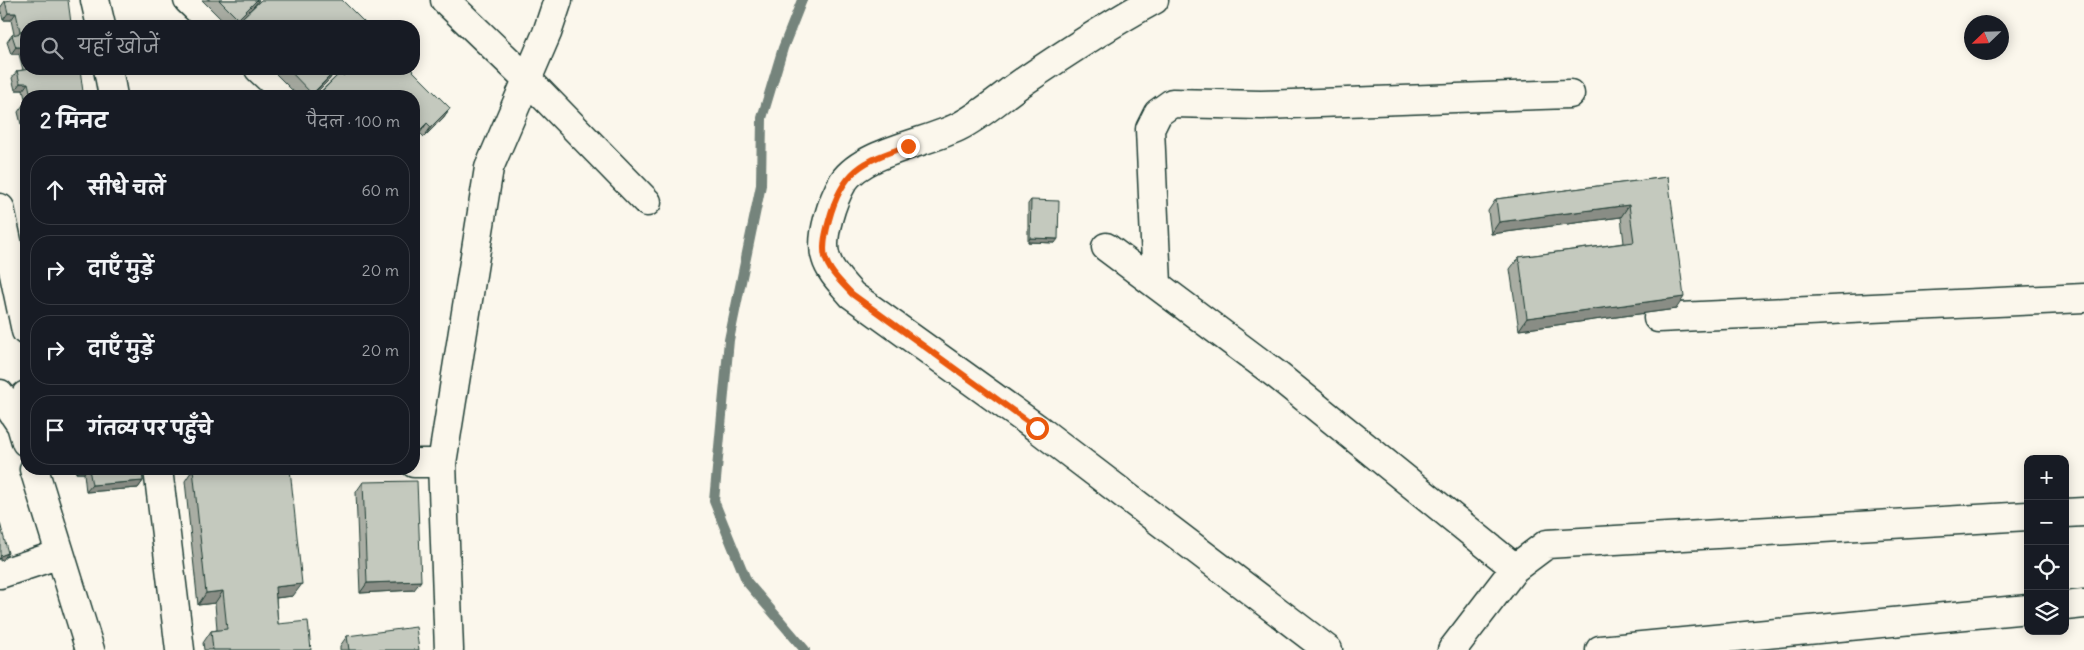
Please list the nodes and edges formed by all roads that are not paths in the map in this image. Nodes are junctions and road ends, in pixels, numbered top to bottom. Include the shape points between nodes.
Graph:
1 (95, 0) edge
2 (188, 0) edge
3 (446, 0) edge
4 (558, 0) edge
5 (1154, 0) edge
6 (100, 20) edge
7 (209, 20) edge
8 (109, 75) edge
9 (265, 75) edge
10 (527, 79) junction
11 (112, 90) edge
12 (282, 90) edge
13 (1570, 94) dead end
14 (647, 202) dead end
15 (0, 208) edge
16 (1106, 247) dead end
17 (1157, 284) junction
18 (2084, 298) edge
19 (20, 302) edge
20 (1658, 318) edge
21 (0, 394) edge
22 (20, 426) edge
23 (420, 463) edge
24 (442, 463) junction
25 (36, 475) edge
26 (159, 475) edge
27 (2084, 512) edge
28 (2069, 513) edge
29 (2024, 516) edge
30 (60, 554) junction
31 (1516, 568) junction
32 (0, 574) edge
33 (2084, 604) edge
34 (2069, 606) edge
35 (2024, 609) edge
36 (90, 650) edge
37 (180, 650) edge
38 (449, 650) edge
39 (1328, 650) edge
40 (1452, 650) edge
41 (1600, 650) edge

1 - 6 street
2 - 7 street
3 - 10 street
4 - 10 street
5 - 39 street via 1116,20 958,127 880,155 862,165 844,181 833,204 825,234 825,257 852,294 1037,428
8 - 11 street
9 - 12 street
10 - 14 street
10 - 24 street via 489,168
13 - 17 street via 1261,105 1172,103 1158,112 1150,129
15 - 19 street
16 - 17 street
17 - 31 street via 1277,375
18 - 20 street
21 - 22 street
23 - 24 street
24 - 38 street
25 - 30 street
26 - 37 street
27 - 28 street
29 - 31 street via 1547,544
30 - 32 street
30 - 36 street
31 - 40 street
33 - 34 street
35 - 41 street

